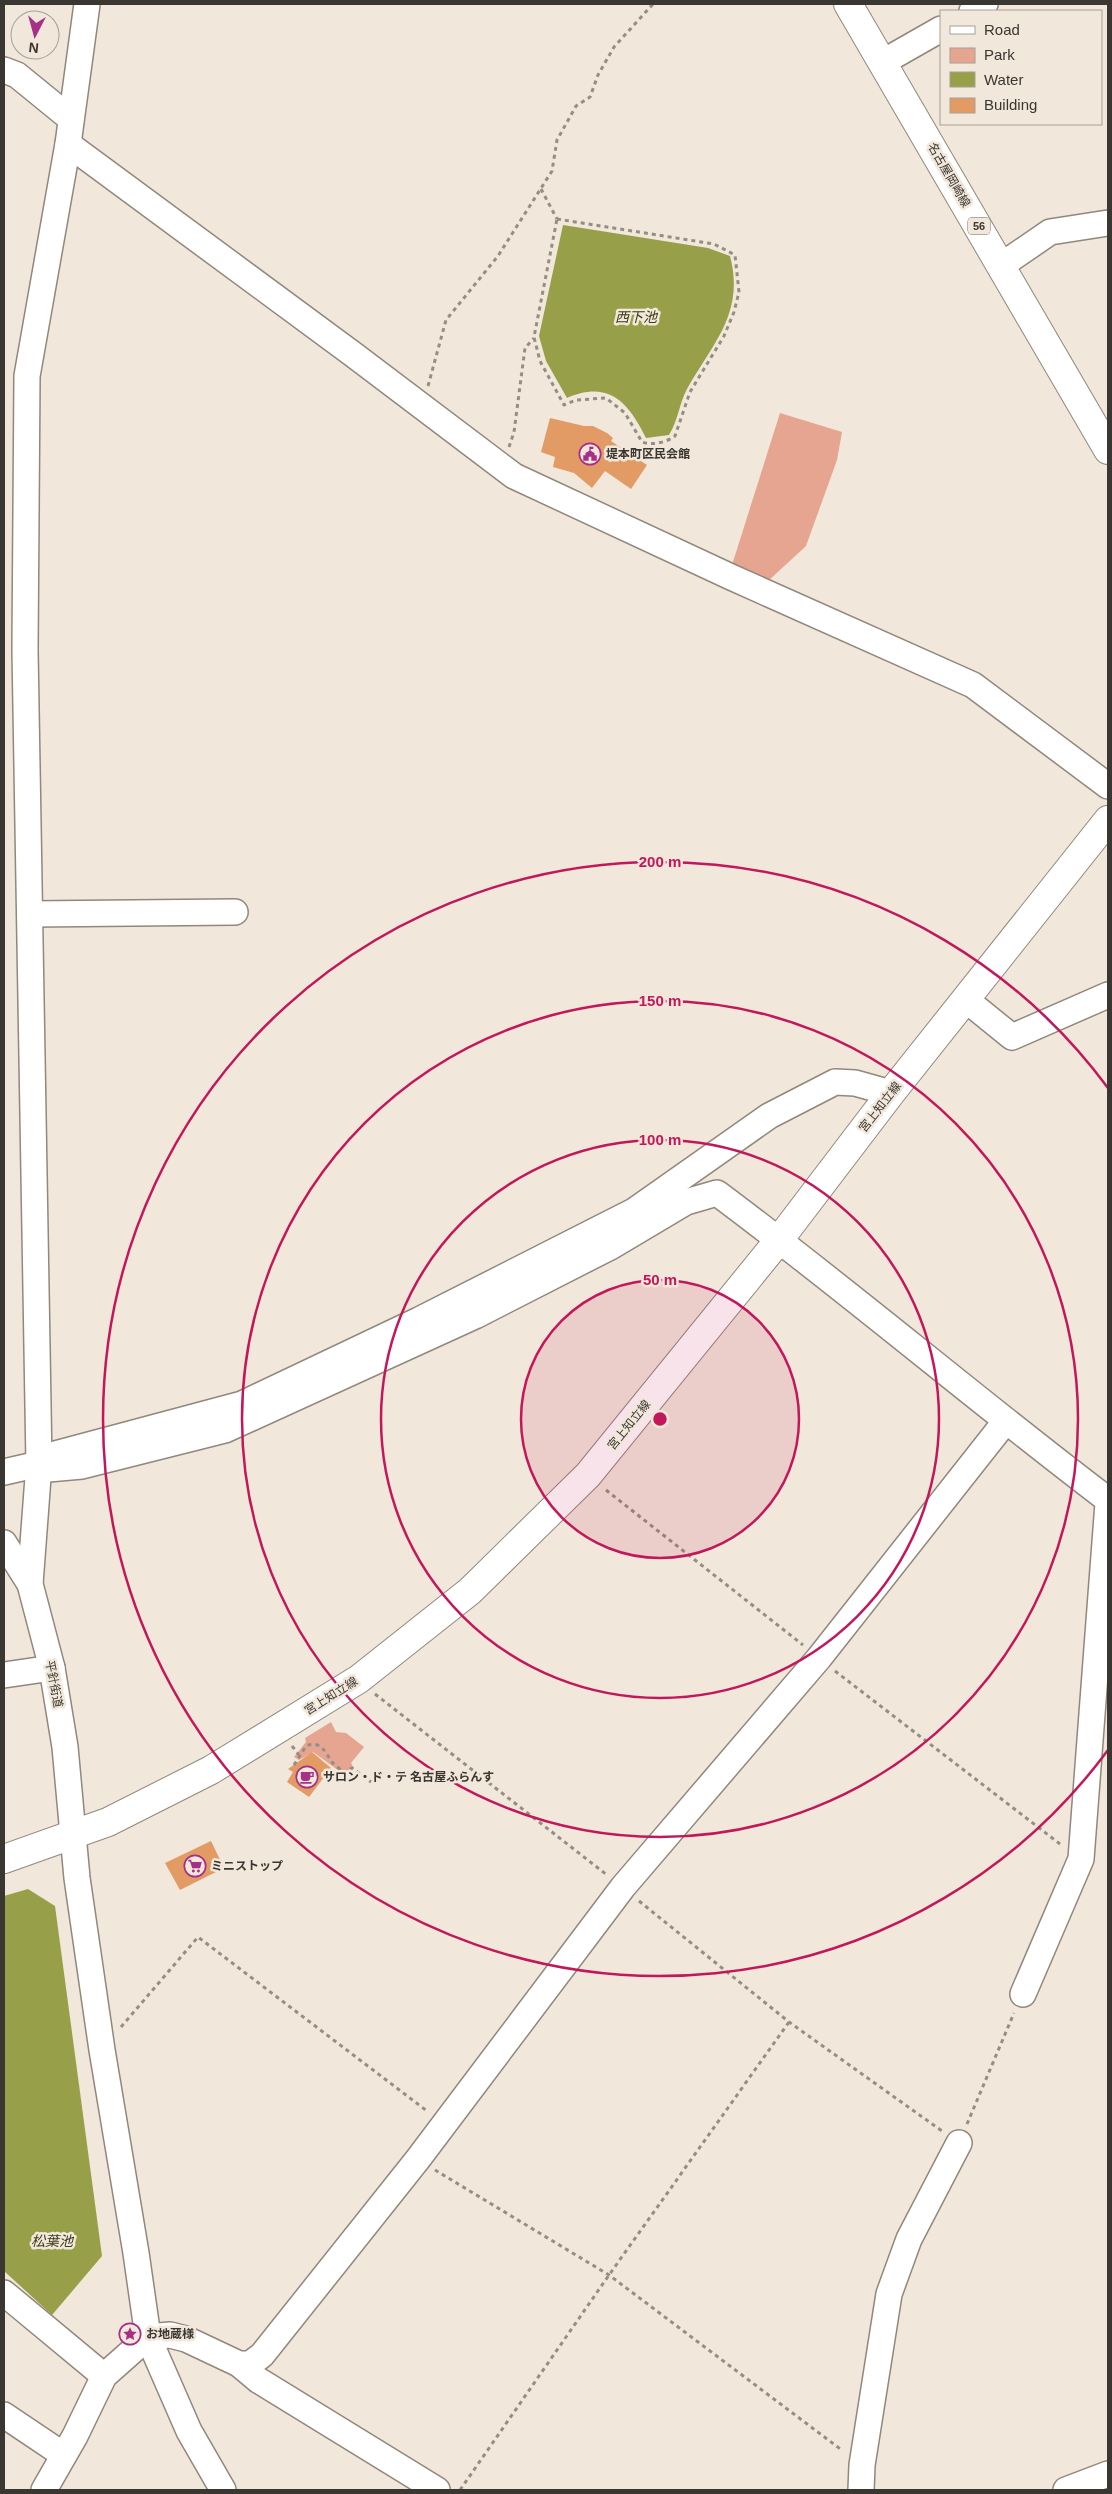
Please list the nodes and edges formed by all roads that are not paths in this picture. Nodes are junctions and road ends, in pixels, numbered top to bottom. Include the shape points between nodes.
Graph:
1 (87, 4) edge
2 (848, 4) edge
3 (985, 4) edge
4 (974, 10) edge
5 (940, 30) edge
6 (883, 62) junction
7 (4, 70) edge
8 (71, 119) junction
9 (68, 144) junction
10 (1108, 223) edge
11 (1002, 266) junction
12 (1108, 450) edge
13 (1108, 786) edge
14 (1108, 820) edge
15 (235, 912) dead end
16 (30, 914) junction
17 (1108, 995) edge
18 (964, 999) junction
19 (891, 1093) junction
20 (779, 1240) junction
21 (1005, 1422) junction
22 (39, 1464) junction
23 (4, 1472) edge
24 (1108, 1501) edge
25 (4, 1543) edge
26 (30, 1584) junction
27 (52, 1668) junction
28 (4, 1675) edge
29 (74, 1834) junction
30 (4, 1859) edge
31 (1023, 1994) road end
32 (959, 2143) road end
33 (4, 2293) edge
34 (148, 2337) junction
35 (239, 2364) junction
36 (104, 2376) junction
37 (4, 2414) edge
38 (62, 2454) junction
39 (1108, 2474) edge
40 (44, 2490) edge
41 (222, 2490) edge
42 (437, 2490) edge
43 (861, 2490) edge
44 (1066, 2490) edge

1 - 8 street
2 - 6 main road, 名古屋岡崎線 / 56
3 - 4 street
5 - 6 street
6 - 11 main road, 名古屋岡崎線 / 56
7 - 8 street via 17,74
8 - 9 street
9 - 13 street via 514,476 973,685
9 - 16 street via 27,376 25,650
10 - 11 street via 1050,232
11 - 12 main road, 名古屋岡崎線 / 56
14 - 18 main road, 宮上知立線
15 - 16 street
16 - 22 street
17 - 18 street via 1012,1037
18 - 19 main road, 宮上知立線
19 - 20 main road, 宮上知立線
19 - 22 street via 855,1083 836,1082 769,1116 634,1210 419,1320 242,1404 55,1454
20 - 21 street
20 - 22 street via 717,1194 686,1202 612,1246 475,1316 225,1430 82,1466 48,1470
20 - 29 main road, 宮上知立線 via 588,1475 470,1590 359,1679 211,1770 108,1822
21 - 24 street
21 - 35 street via 819,1658 622,1887 418,2159 262,2355 250,2364
22 - 23 street
22 - 26 street
24 - 31 street via 1081,1859
25 - 26 street, 平針街道
26 - 27 street, 平針街道
27 - 28 street
27 - 29 street, 平針街道 via 65,1747
29 - 30 main road, 宮上知立線
29 - 34 street, 平針街道 via 77,1878 102,2050
32 - 43 street via 909,2239 889,2294 862,2465
33 - 36 street
34 - 35 street via 186,2339
34 - 36 street
34 - 41 street, 平針街道 via 189,2431
35 - 42 street via 258,2380
36 - 38 street via 75,2436
37 - 38 street
38 - 40 street
39 - 44 street

